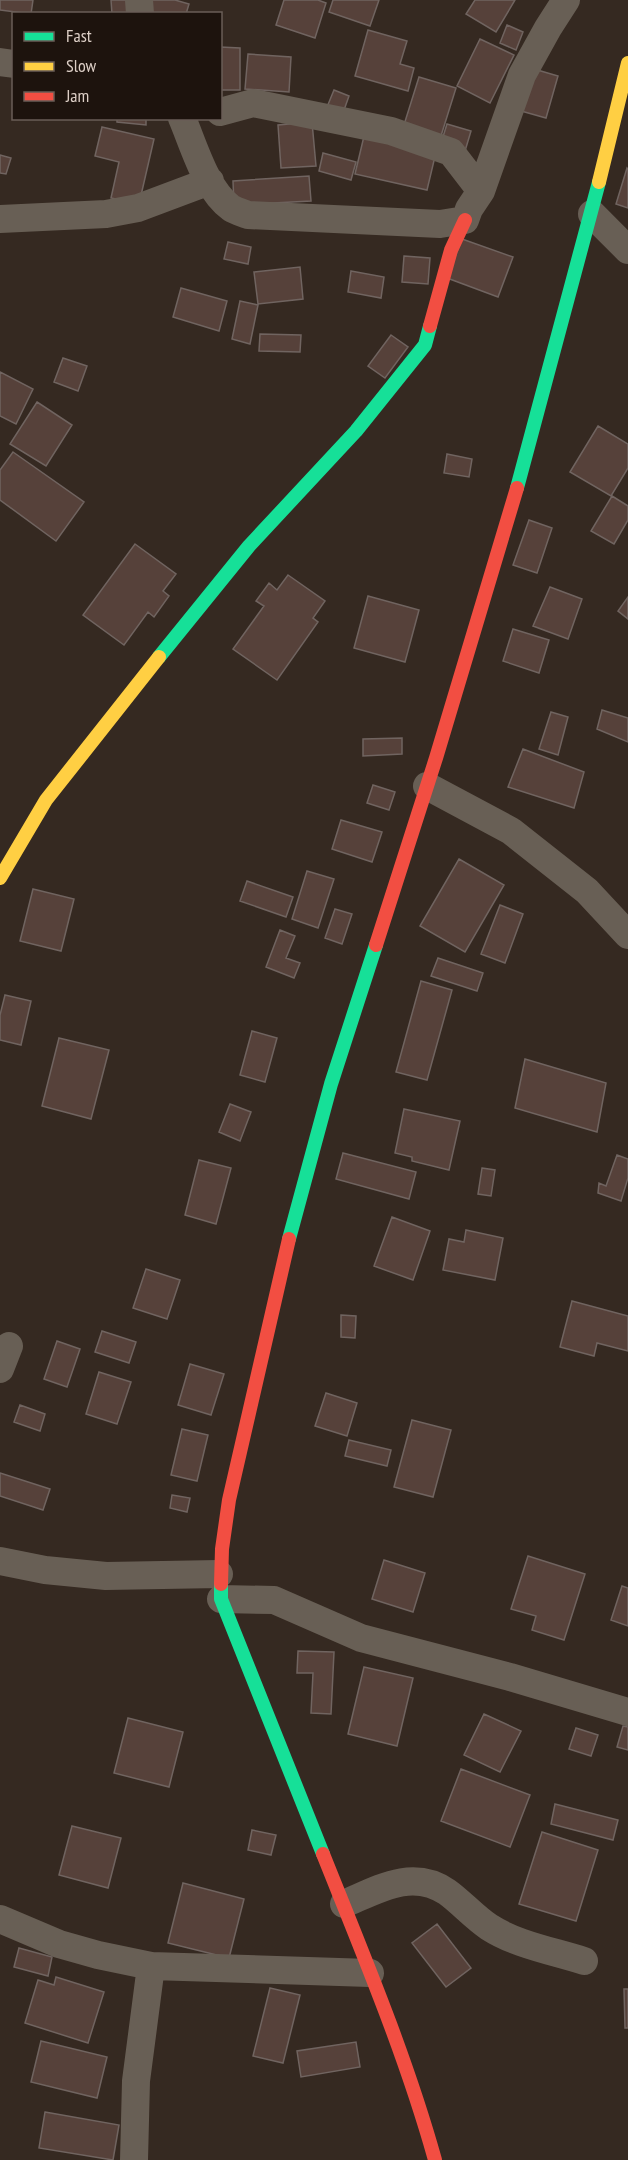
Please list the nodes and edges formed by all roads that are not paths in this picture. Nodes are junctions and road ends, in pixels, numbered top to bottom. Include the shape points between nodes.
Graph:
1 (566, 0) edge
2 (628, 63) edge
3 (222, 111) edge
4 (188, 120) edge
5 (210, 181) junction
6 (481, 191) junction
7 (592, 214) junction
8 (0, 219) edge
9 (465, 220) junction
10 (628, 250) edge
11 (428, 786) junction
12 (0, 878) edge
13 (628, 935) edge
14 (0, 1561) edge
15 (220, 1587) junction
16 (628, 1712) edge
17 (344, 1904) junction
18 (0, 1919) edge
19 (584, 1961) dead end
20 (151, 1966) junction
21 (370, 1974) junction
22 (134, 2160) edge
23 (435, 2160) edge

1 - 6 street via 522,75
2 - 7 street
3 - 6 street via 253,103 391,131 451,152
4 - 5 street
5 - 8 street via 138,208 106,214
5 - 9 street via 232,209 248,215 440,224
6 - 9 street
7 - 10 street
7 - 11 street via 492,576
9 - 12 street via 451,250 425,345 294,501 249,546 74,763 46,800
11 - 13 street via 511,831 587,891
11 - 15 street via 331,1085 291,1232 230,1504
14 - 15 street via 45,1570
15 - 16 street via 274,1600 361,1638
15 - 17 street
17 - 19 street via 401,1881 420,1881 445,1890 489,1927 511,1938
17 - 21 street
18 - 20 street via 59,1944
20 - 21 street
20 - 22 street via 136,2081
21 - 23 street

